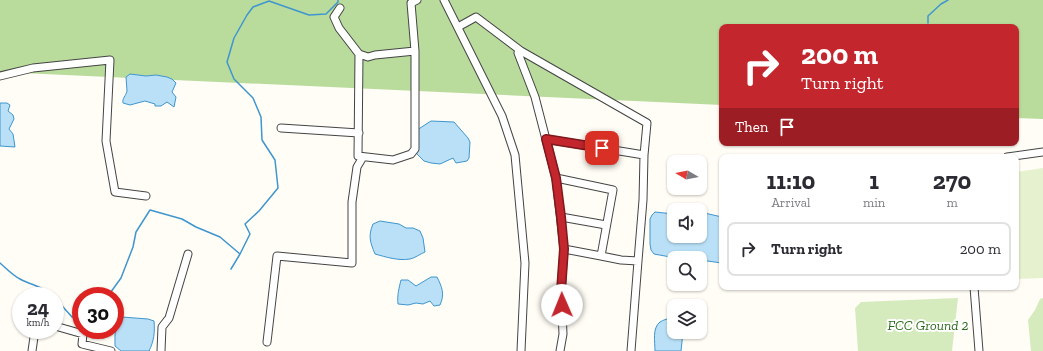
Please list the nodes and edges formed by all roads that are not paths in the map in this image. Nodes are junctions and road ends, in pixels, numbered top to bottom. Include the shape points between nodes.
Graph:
1 (417, 0) edge
2 (444, 0) edge
3 (340, 8) dead end
4 (458, 27) junction
5 (415, 51) junction
6 (521, 51) junction
7 (359, 54) junction
8 (0, 76) edge
9 (281, 128) dead end
10 (359, 133) junction
11 (546, 139) junction
12 (1043, 152) edge
13 (644, 155) junction
14 (1019, 155) edge
15 (363, 156) junction
16 (556, 178) junction
17 (146, 196) dead end
18 (561, 217) junction
19 (606, 225) junction
20 (564, 249) junction
21 (188, 254) dead end
22 (601, 256) junction
23 (638, 261) junction
24 (974, 290) edge
25 (64, 329) edge
26 (34, 339) edge
27 (267, 342) dead end
28 (32, 351) edge
29 (111, 351) edge
30 (161, 351) edge
31 (521, 351) edge
32 (560, 351) edge
33 (631, 351) edge
34 (979, 351) edge

1 - 5 street via 412,3
2 - 4 street
3 - 7 street via 334,17 339,28
4 - 6 street via 476,17
4 - 31 street via 502,116 515,155 525,262
5 - 7 street via 368,57
5 - 15 street via 415,149 411,154 393,160
6 - 11 street via 518,53 535,97
6 - 13 street via 647,122
7 - 10 street
8 - 17 street via 33,68 110,60 106,141 115,192
9 - 10 street
10 - 15 street via 358,156
11 - 13 street
11 - 16 street
12 - 14 street
13 - 23 street
15 - 27 street via 357,167 352,202 352,263 276,256
16 - 18 street
16 - 19 street via 613,190
18 - 19 street
18 - 20 street
19 - 22 street
20 - 22 street
20 - 32 street via 561,291 563,334
21 - 30 street via 169,318 162,326
22 - 23 street
23 - 33 street
24 - 34 street
25 - 29 street via 83,334 82,344
26 - 28 street

